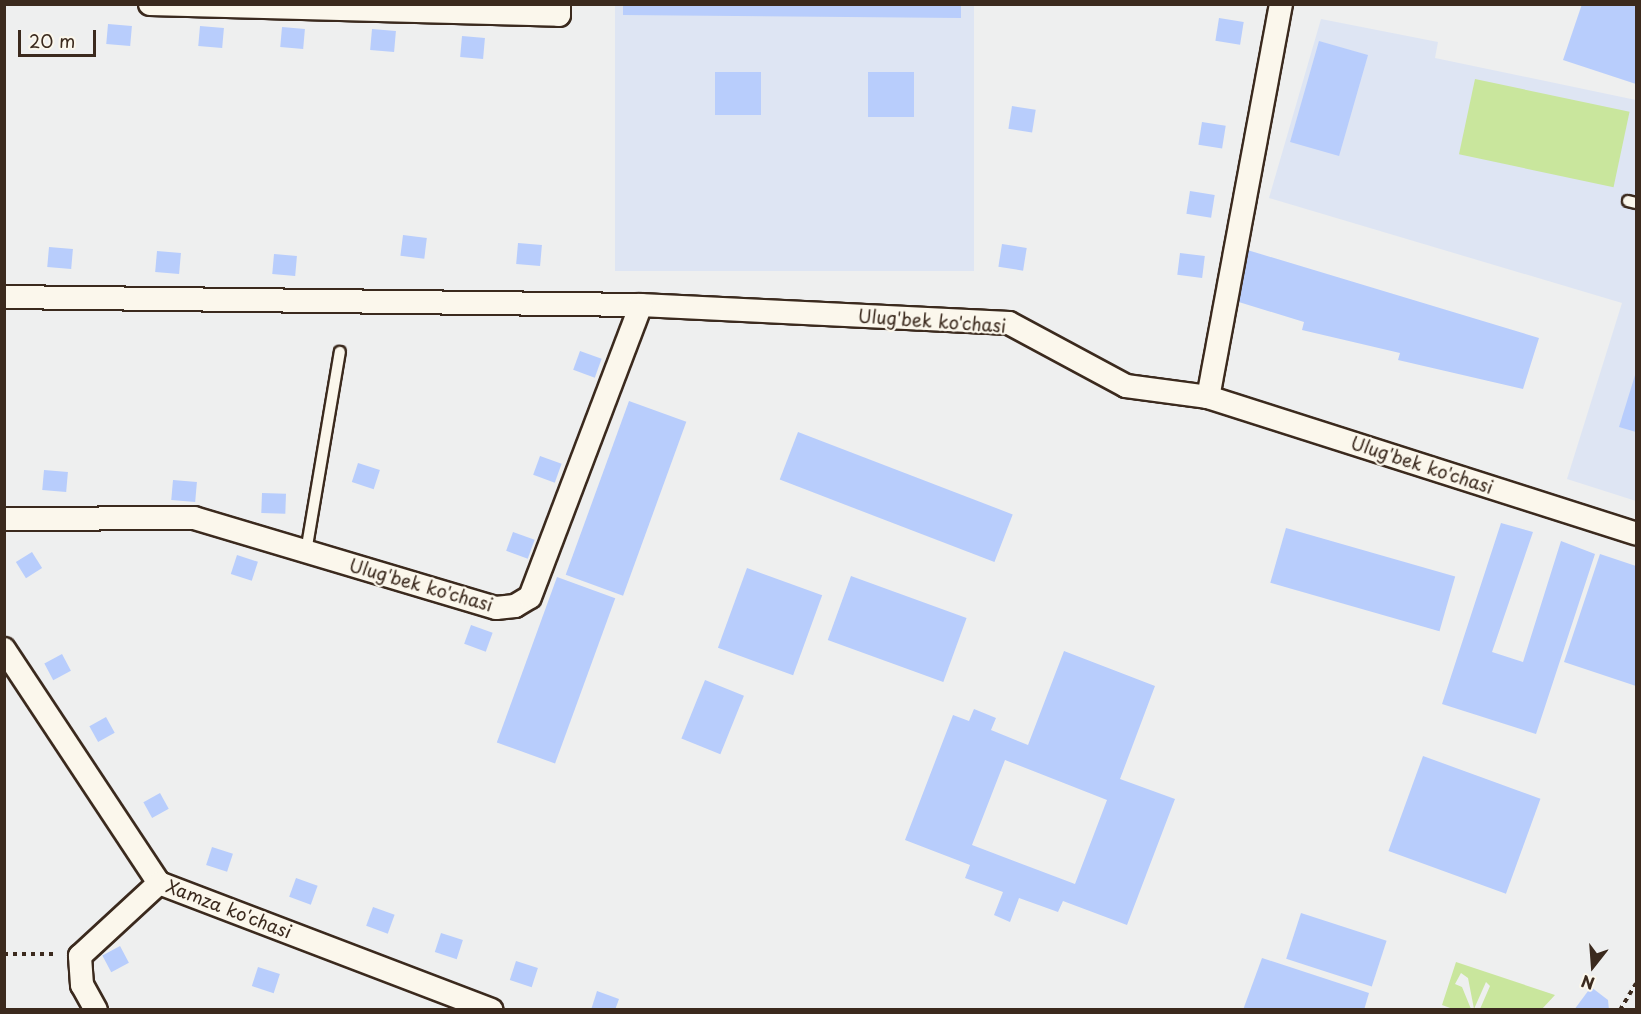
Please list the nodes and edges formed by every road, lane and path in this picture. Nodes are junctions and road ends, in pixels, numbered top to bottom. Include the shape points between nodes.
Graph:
1 (150, 4) edge
2 (559, 4) edge
3 (1281, 4) edge
4 (4, 297) edge
5 (641, 305) junction
6 (340, 352) dead end
7 (1208, 397) junction
8 (4, 519) edge
9 (1636, 534) edge
10 (306, 552) junction
11 (4, 650) edge
12 (159, 883) junction
13 (4, 954) edge
14 (80, 956) junction
15 (1636, 983) edge
16 (96, 1010) edge
17 (492, 1010) edge
18 (1620, 1010) edge

1 - 2 street via 559,15
3 - 7 street
4 - 5 street, Ulug'bek ko'chasi
5 - 7 street, Ulug'bek ko'chasi via 1009,323 1126,386
5 - 10 street, Ulug'bek ko'chasi via 530,597 496,609
6 - 10 lane
7 - 9 street, Ulug'bek ko'chasi
8 - 10 street, Ulug'bek ko'chasi via 194,518
11 - 12 street, Xamza ko'chasi
12 - 14 street
12 - 17 street, Xamza ko'chasi
13 - 14 path
14 - 16 street via 82,985
15 - 18 path

